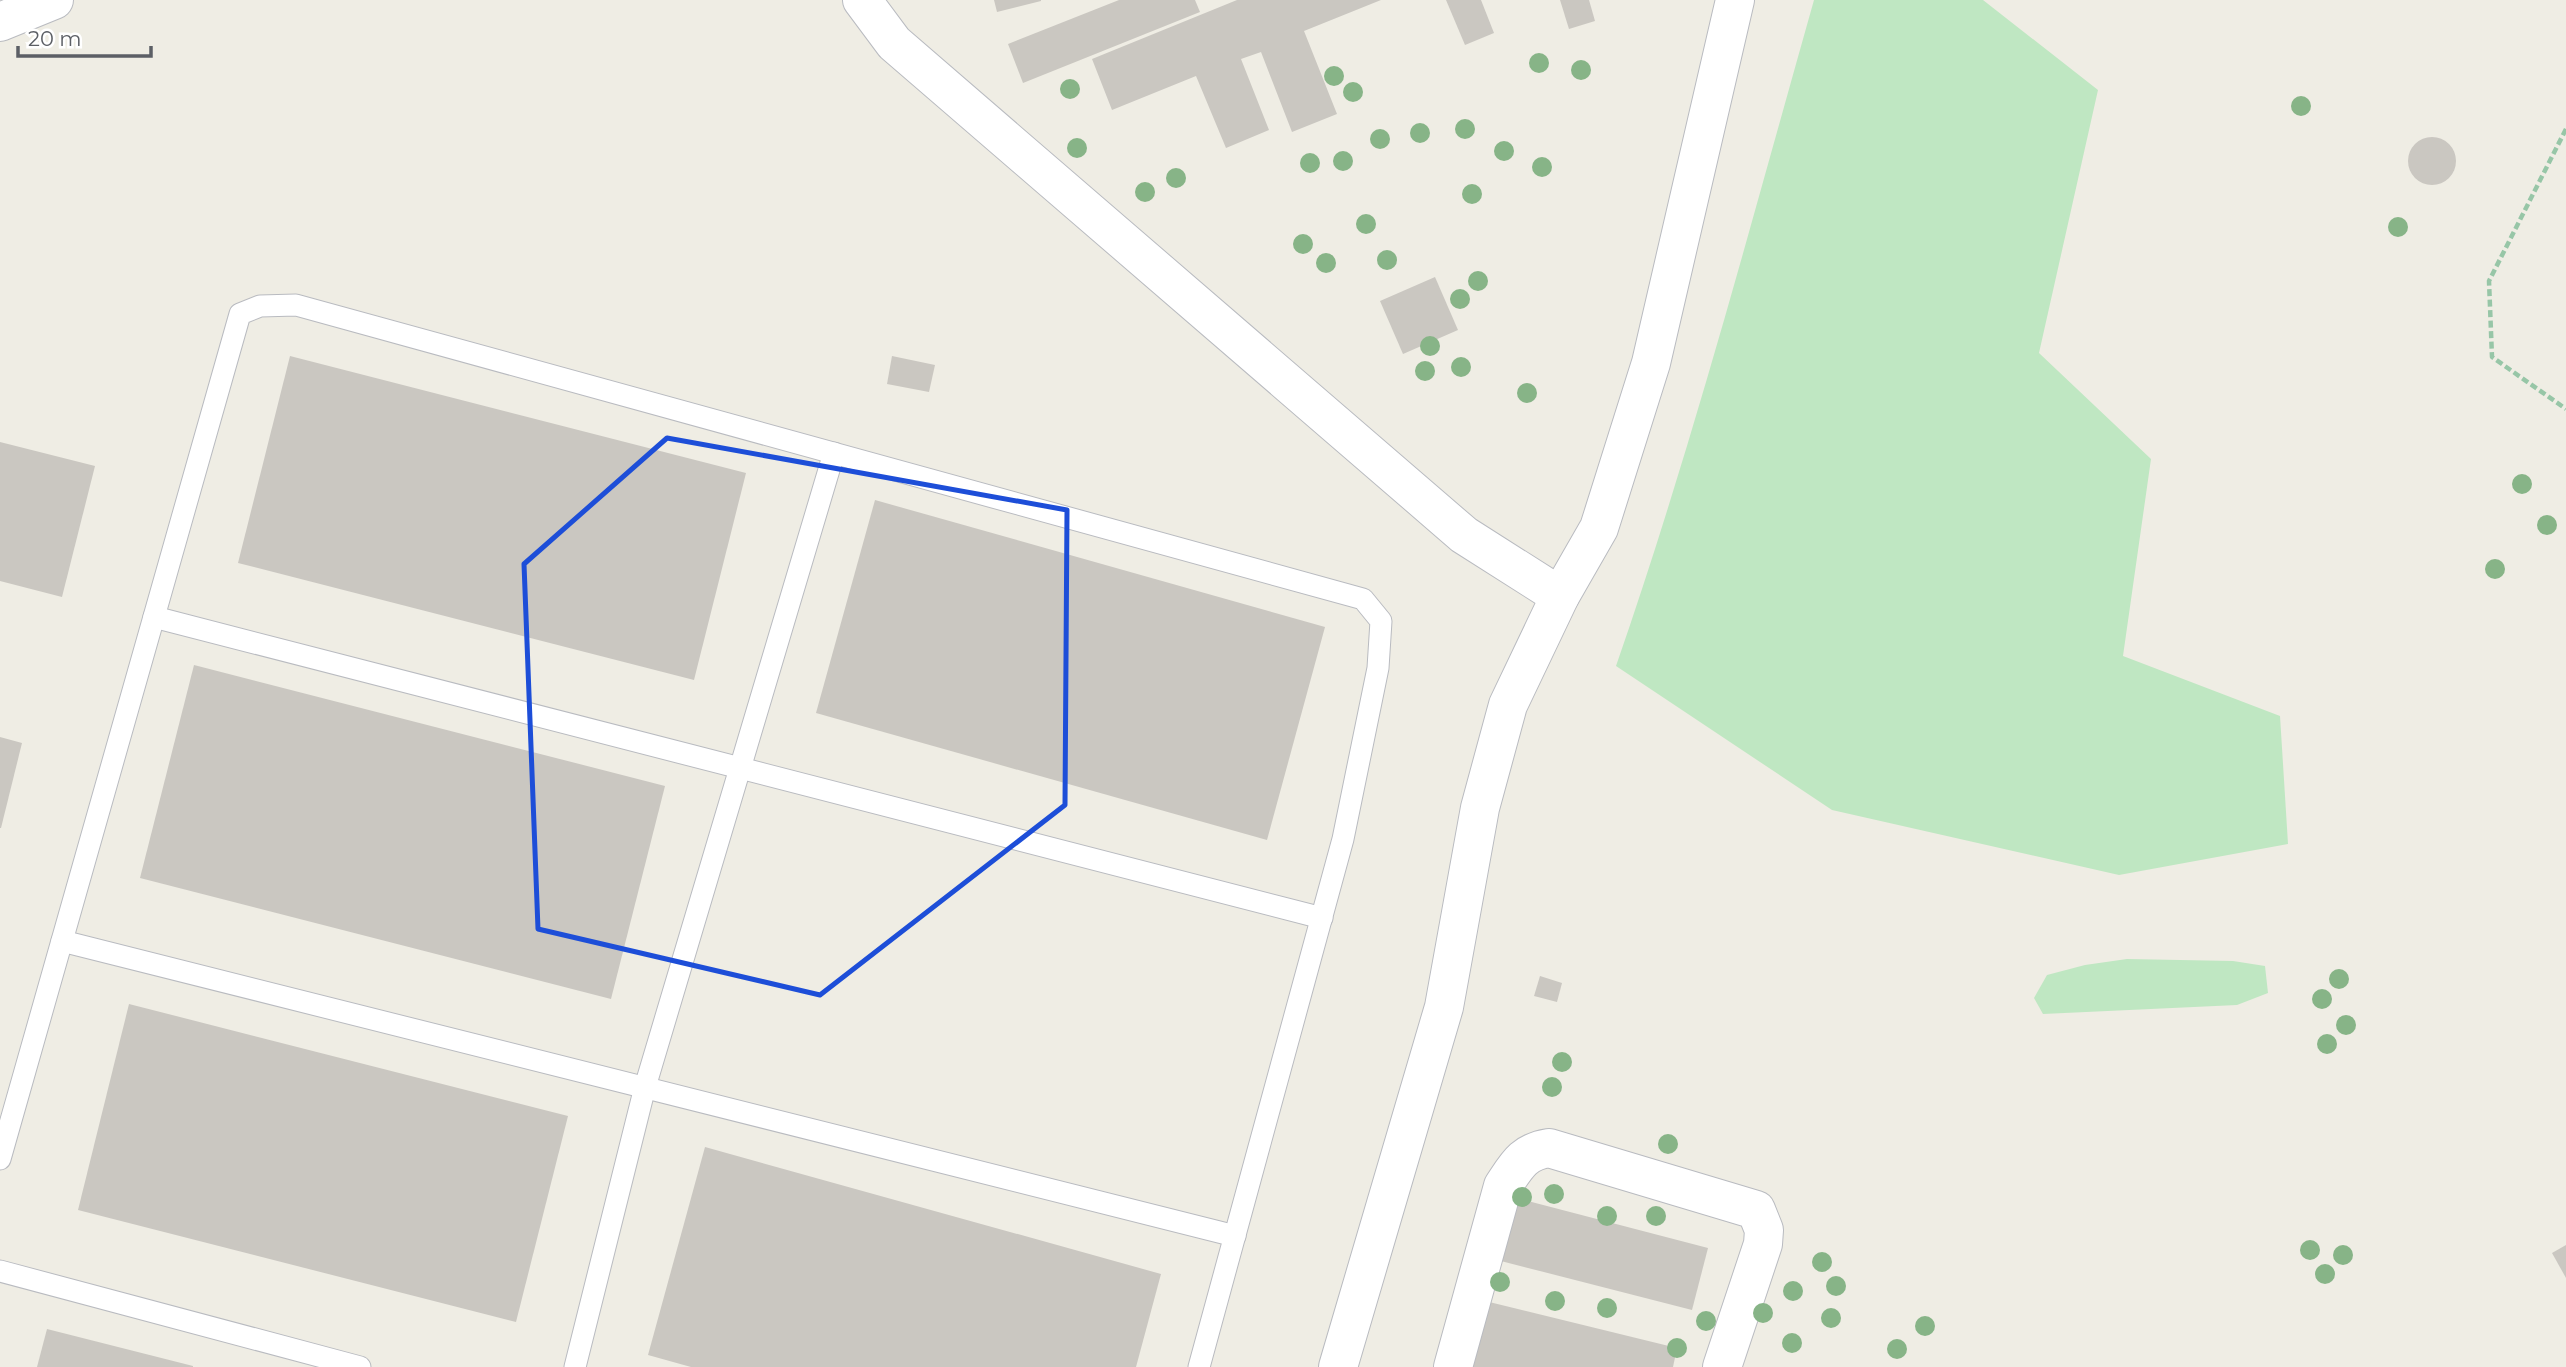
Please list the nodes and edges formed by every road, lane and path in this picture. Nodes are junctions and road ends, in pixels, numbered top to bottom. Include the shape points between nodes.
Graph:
1 (54, 0) edge
2 (862, 0) edge
3 (1735, 0) edge
4 (0, 22) edge
5 (2566, 129) edge
6 (2566, 409) edge
7 (834, 453) junction
8 (1560, 596) junction
9 (154, 617) junction
10 (739, 767) junction
11 (1322, 918) junction
12 (62, 940) junction
13 (645, 1087) junction
14 (0, 1159) edge
15 (1235, 1236) junction
16 (0, 1271) edge
17 (360, 1367) edge
18 (575, 1367) edge
19 (1199, 1367) edge
20 (1338, 1367) edge
21 (1453, 1367) edge
22 (1722, 1367) edge

1 - 4 street
2 - 8 street via 894,43 1464,535
3 - 8 street via 1651,363 1599,528
5 - 6 path via 2489,281 2492,358
7 - 9 lane via 296,305 260,306 240,314
7 - 10 lane
7 - 11 lane via 1363,599 1381,621 1378,668
8 - 20 street via 1508,705 1480,808 1444,1007
9 - 10 lane
9 - 12 lane
10 - 11 lane
10 - 13 lane
11 - 15 lane
12 - 13 lane
12 - 14 lane
13 - 15 lane
13 - 18 lane
15 - 19 lane
16 - 17 lane
21 - 22 street via 1503,1186 1518,1163 1533,1151 1549,1148 1756,1210 1764,1230 1763,1244

